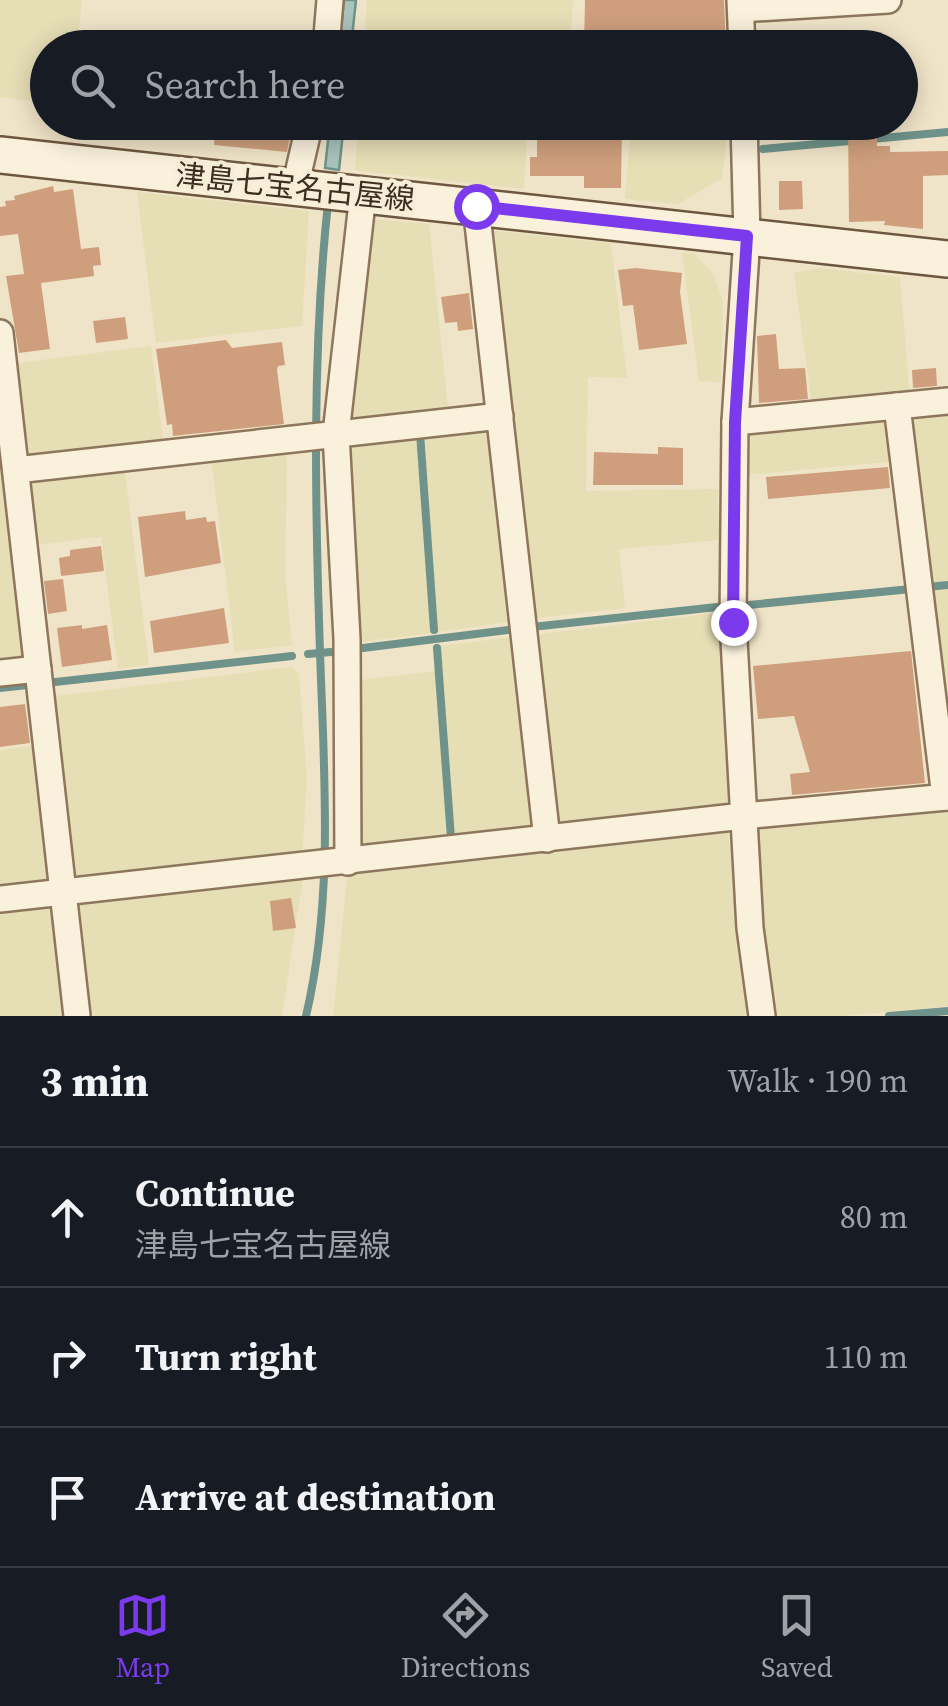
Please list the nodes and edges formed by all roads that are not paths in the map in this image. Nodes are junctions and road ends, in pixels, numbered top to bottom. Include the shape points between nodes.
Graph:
1 (330, 0) edge
2 (888, 0) edge
3 (741, 5) edge
4 (328, 30) edge
5 (742, 30) edge
6 (315, 140) edge
7 (744, 140) edge
8 (0, 155) edge
9 (331, 191) junction
10 (476, 206) junction
11 (747, 236) junction
12 (948, 259) edge
13 (0, 333) edge
14 (948, 401) edge
15 (897, 406) junction
16 (500, 416) junction
17 (735, 422) junction
18 (323, 436) junction
19 (16, 470) junction
20 (0, 673) edge
21 (39, 680) junction
22 (946, 797) edge
23 (743, 816) junction
24 (546, 839) junction
25 (333, 864) junction
26 (63, 892) junction
27 (0, 899) edge
28 (77, 1016) edge
29 (762, 1016) edge

1 - 4 street
2 - 3 street
3 - 5 street
6 - 9 street
7 - 11 street
8 - 9 main road, 津島七宝名古屋線
9 - 10 main road, 津島七宝名古屋線
9 - 18 street
10 - 11 main road, 津島七宝名古屋線
10 - 16 street
11 - 12 main road, 津島七宝名古屋線
11 - 17 street
13 - 19 street
14 - 15 street
15 - 17 street
15 - 22 street
16 - 18 street
16 - 24 street
17 - 23 street via 733,622
18 - 19 street
18 - 25 street via 347,639
19 - 21 street
20 - 21 street
21 - 26 street
22 - 23 street
23 - 24 street
23 - 29 street
24 - 25 street
25 - 26 street
26 - 27 street
26 - 28 street

